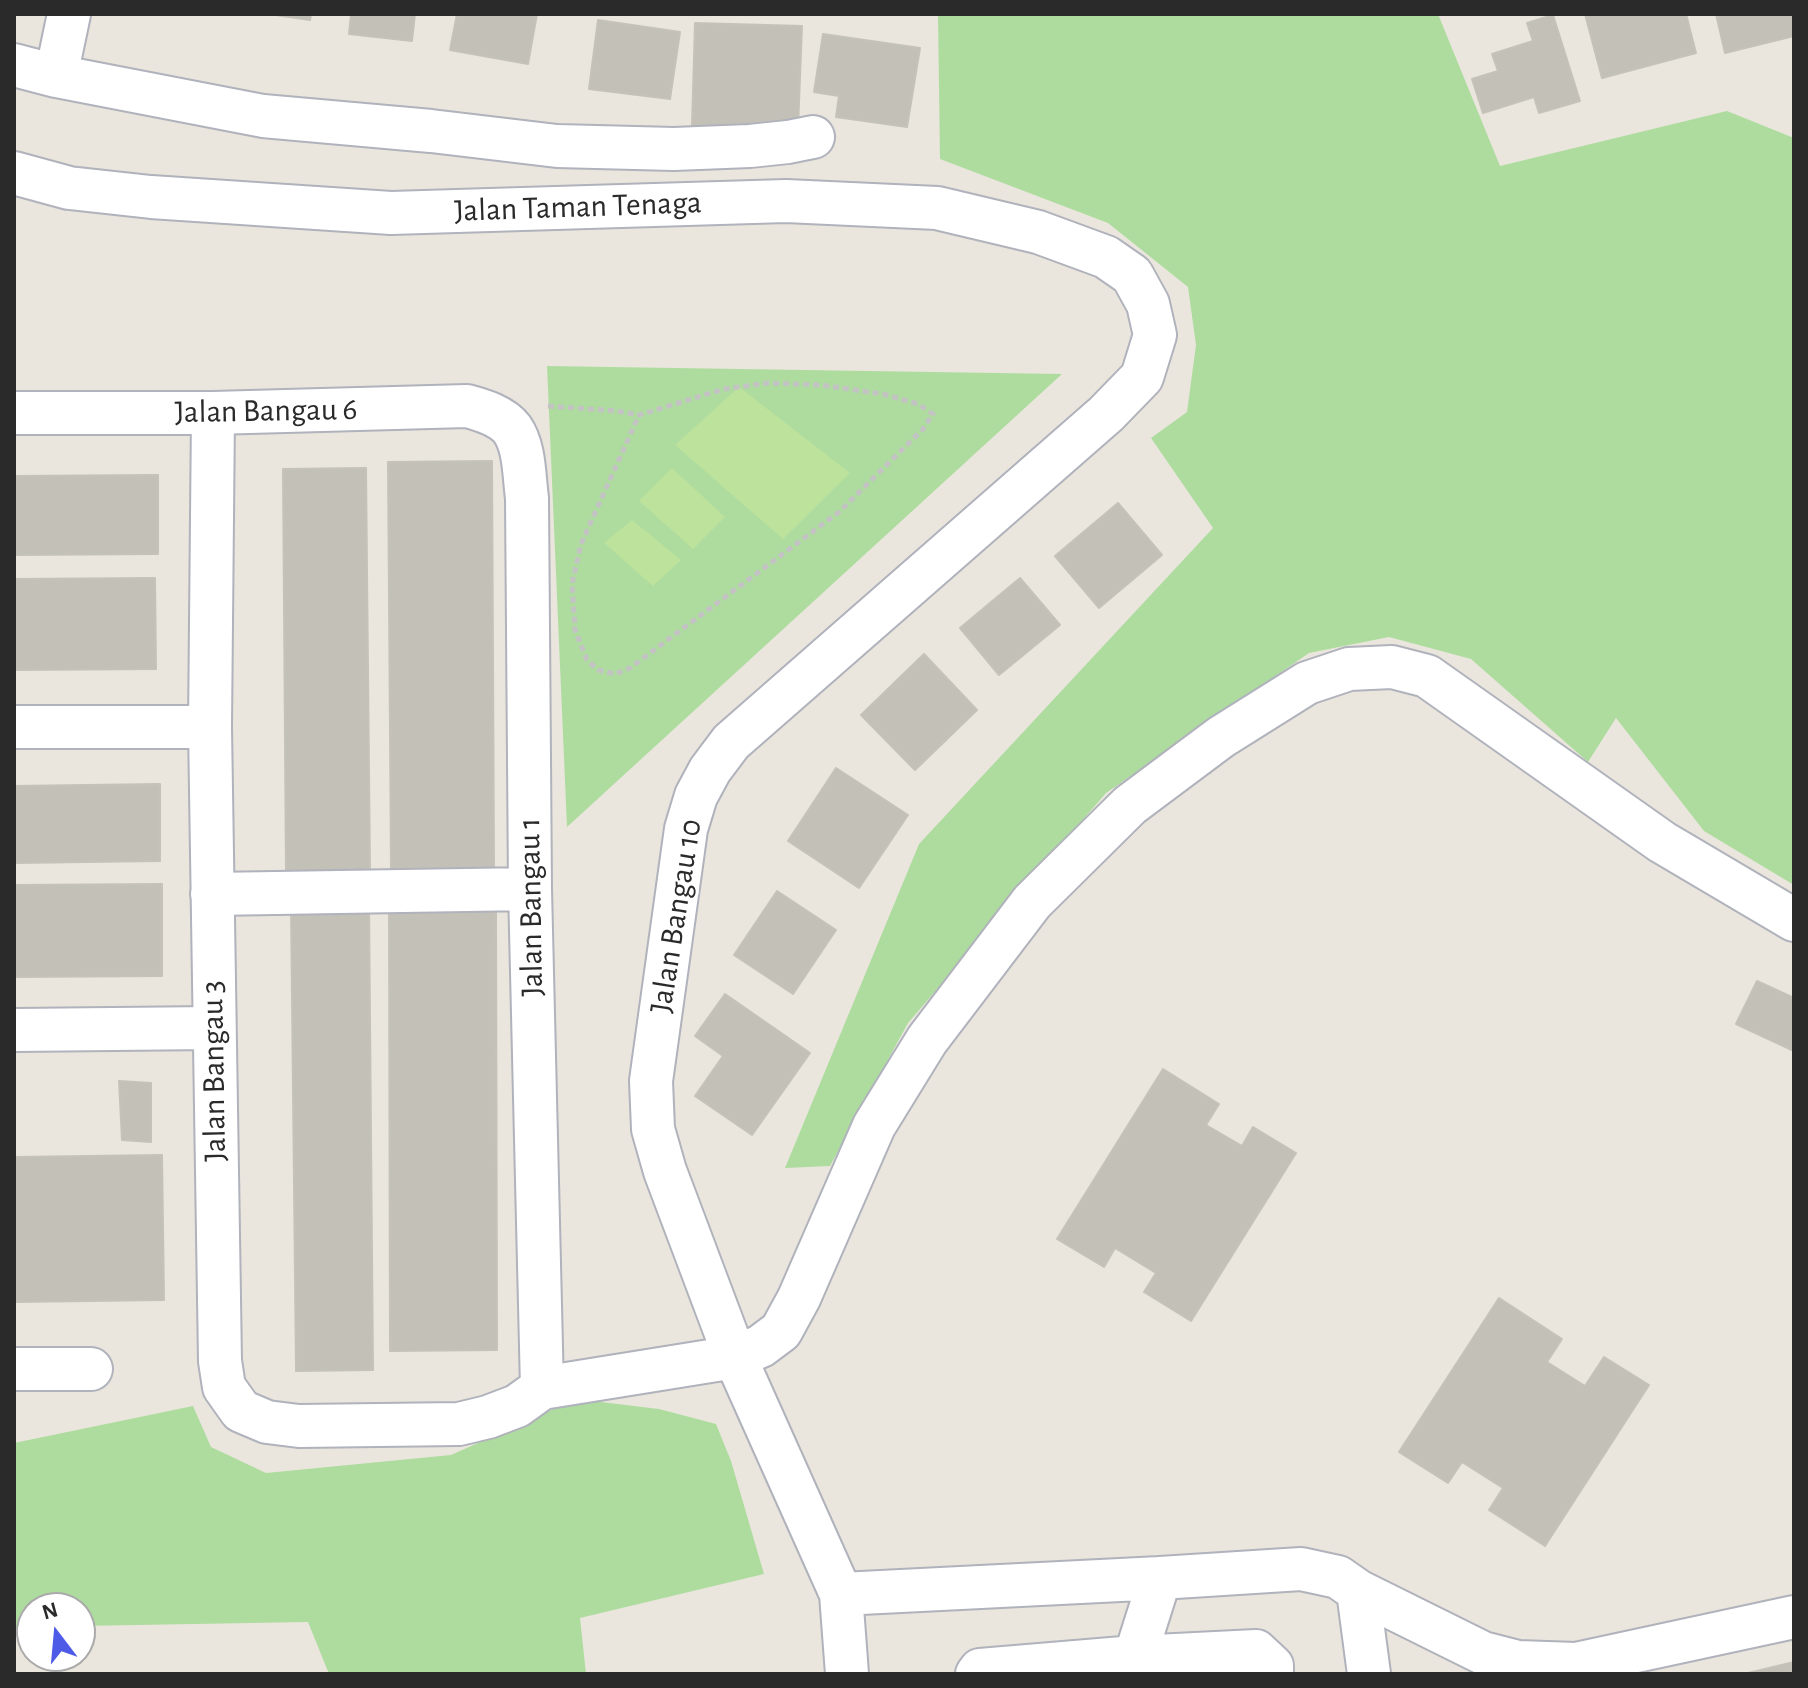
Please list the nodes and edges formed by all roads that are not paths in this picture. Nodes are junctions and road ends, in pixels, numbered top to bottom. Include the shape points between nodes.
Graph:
1 (69, 14) edge
2 (14, 65) edge
3 (56, 76) junction
4 (813, 137) dead end
5 (14, 173) edge
6 (1132, 275) joint
7 (14, 413) edge
8 (213, 413) junction
9 (511, 428) joint
10 (14, 727) edge
11 (210, 727) junction
12 (530, 889) junction
13 (212, 894) junction
14 (1794, 920) edge
15 (213, 1028) junction
16 (14, 1030) edge
17 (735, 1357) junction
18 (14, 1369) edge
19 (91, 1369) dead end
20 (542, 1388) junction
21 (1160, 1578) junction
22 (1358, 1591) junction
23 (841, 1594) junction
24 (1794, 1617) edge
25 (1115, 1664) edge
26 (847, 1674) edge
27 (977, 1674) edge
28 (1272, 1674) edge
29 (1369, 1674) edge

1 - 3 street
2 - 3 street
3 - 4 street via 263,116 557,146 674,149
5 - 6 street, Jalan Taman Tenaga via 69,188 151,197 391,213 786,201 937,208 1038,232 1106,257
6 - 17 street, Jalan Bangau 10 via 1148,304 1155,335 1142,377 731,742 696,796 686,829 651,1081 653,1129
7 - 8 street, Jalan Bangau 6
8 - 9 street, Jalan Bangau 6 via 467,406
8 - 11 street, Jalan Bangau 3
9 - 12 street, Jalan Bangau 1 via 520,448 527,498
10 - 11 street
11 - 13 street, Jalan Bangau 3
12 - 13 street
12 - 20 street, Jalan Bangau 1
13 - 15 street, Jalan Bangau 3
14 - 17 street via 1662,842 1427,676 1392,667 1349,669 1307,683 1221,737 1130,805 1032,902 927,1040 874,1126 781,1331
15 - 16 street
15 - 20 street, Jalan Bangau 3 via 220,1361 224,1387 241,1411 267,1422 299,1426 459,1424 517,1406
17 - 20 street
17 - 23 street, Jalan Bangau 10
18 - 19 street
21 - 22 street via 1301,1569 1338,1577
21 - 23 street
21 - 25 street
22 - 24 street via 1483,1653 1518,1662 1576,1664
22 - 29 street
23 - 26 street, Jalan Bangau 10
25 - 27 street
25 - 28 street via 1256,1651 1272,1666

